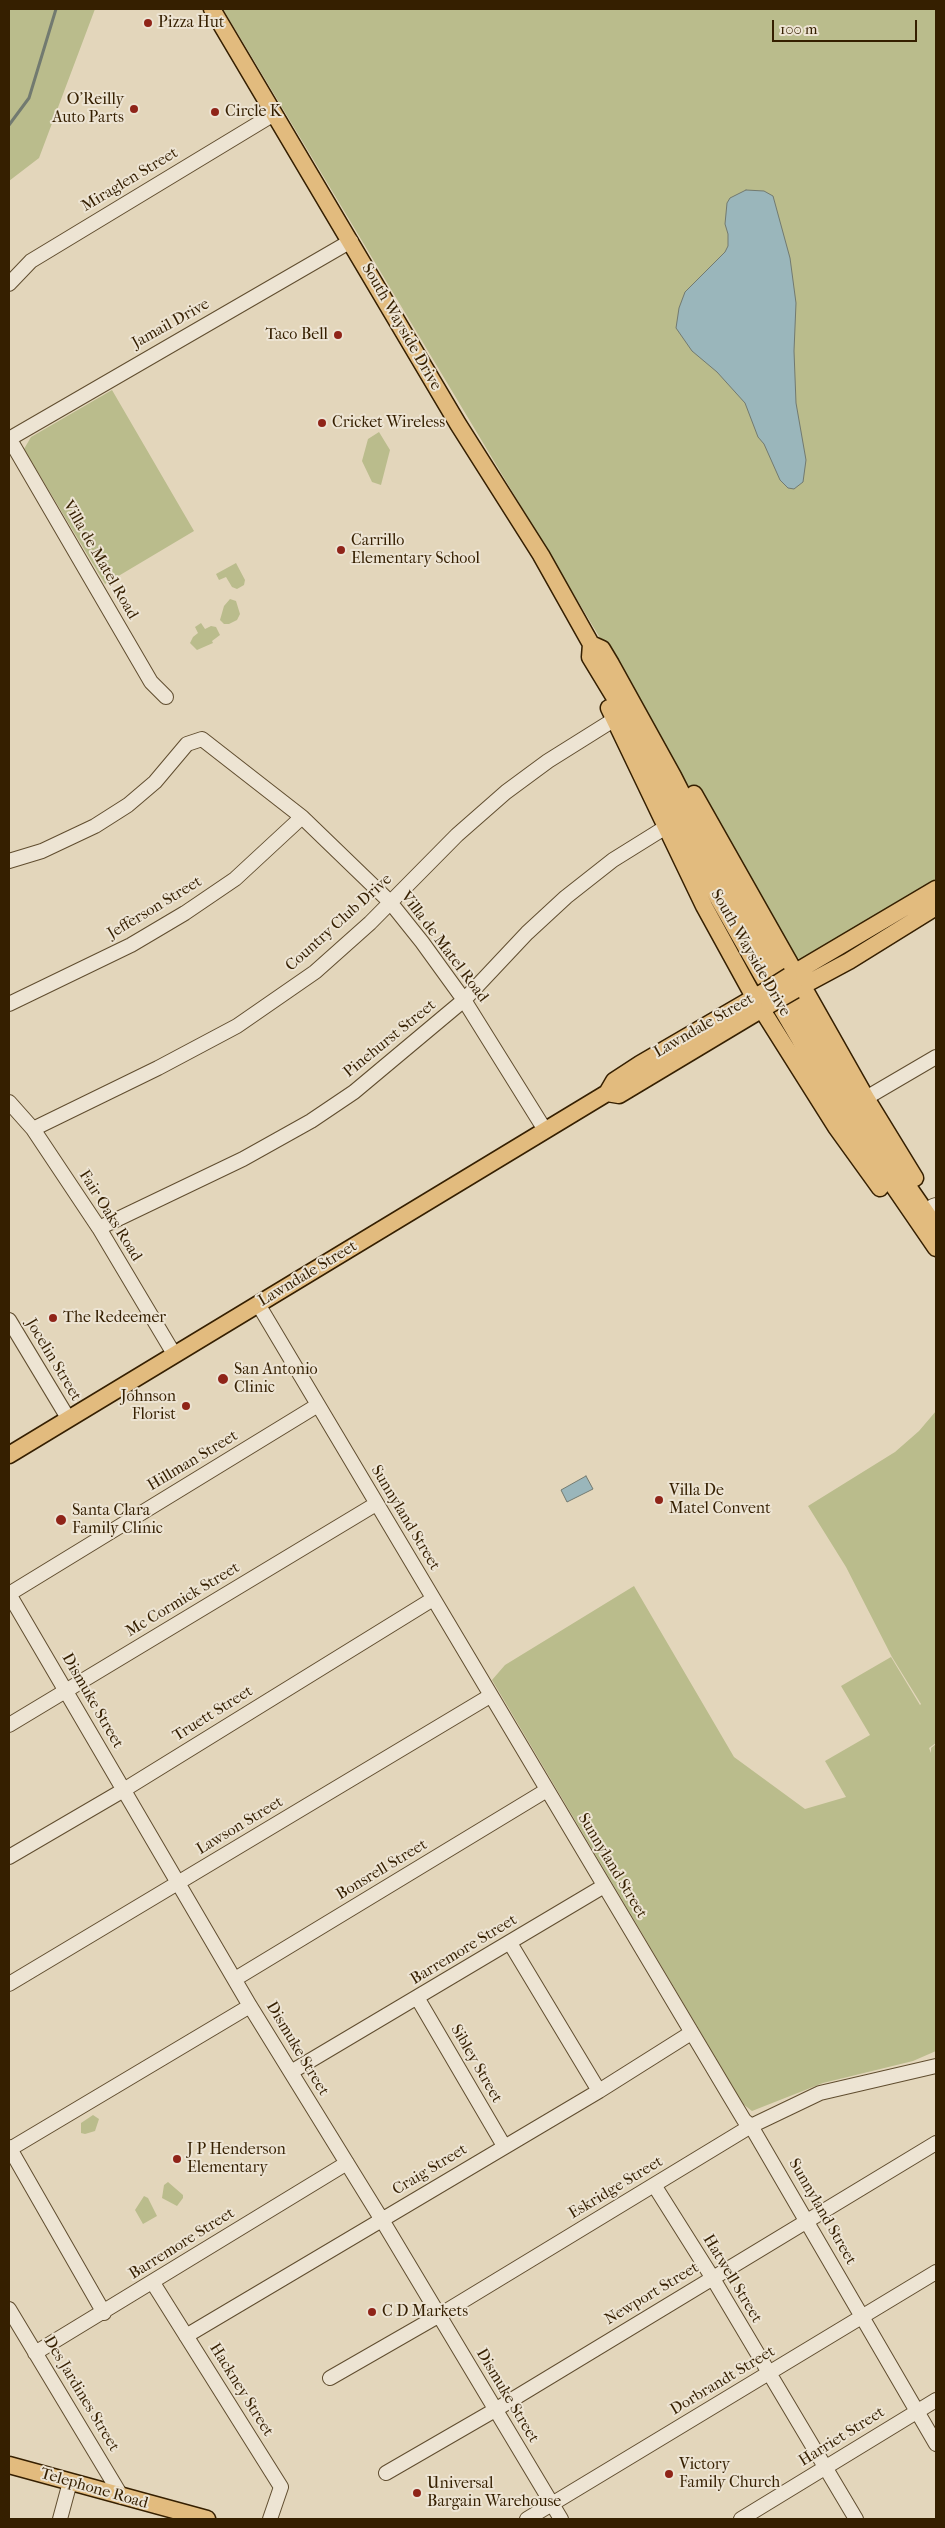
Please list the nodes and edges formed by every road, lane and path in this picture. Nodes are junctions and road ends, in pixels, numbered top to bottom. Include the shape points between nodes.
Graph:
1 (212, 9) edge
2 (274, 114) junction
3 (351, 241) junction
4 (9, 283) edge
5 (9, 438) edge
6 (603, 664) junction
7 (166, 697) dead end
8 (615, 719) junction
9 (302, 817) junction
10 (666, 826) junction
11 (9, 861) edge
12 (936, 889) edge
13 (390, 902) junction
14 (929, 905) edge
15 (796, 981) junction
16 (464, 1000) junction
17 (761, 1001) junction
18 (9, 1004) edge
19 (936, 1057) edge
20 (866, 1098) junction
21 (9, 1102) edge
22 (33, 1129) junction
23 (545, 1130) junction
24 (935, 1208) edge
25 (936, 1227) edge
26 (99, 1228) junction
27 (936, 1248) edge
28 (936, 1258) edge
29 (258, 1304) junction
30 (9, 1320) edge
31 (174, 1354) junction
32 (318, 1405) junction
33 (68, 1418) junction
34 (9, 1455) edge
35 (376, 1504) junction
36 (9, 1594) edge
37 (434, 1599) junction
38 (67, 1691) junction
39 (490, 1696) junction
40 (9, 1725) edge
41 (547, 1790) junction
42 (122, 1791) junction
43 (9, 1857) edge
44 (180, 1882) junction
45 (604, 1886) junction
46 (510, 1943) junction
47 (235, 1979) junction
48 (9, 1984) edge
49 (418, 1999) junction
50 (250, 2006) junction
51 (691, 2033) junction
52 (936, 2066) edge
53 (291, 2072) junction
54 (599, 2091) junction
55 (752, 2126) junction
56 (936, 2143) edge
57 (504, 2146) junction
58 (9, 2148) edge
59 (347, 2163) junction
60 (654, 2185) junction
61 (382, 2220) junction
62 (806, 2221) junction
63 (936, 2272) edge
64 (712, 2278) junction
65 (153, 2283) junction
66 (9, 2309) edge
67 (104, 2312) junction
68 (438, 2316) junction
69 (862, 2317) junction
70 (186, 2336) junction
71 (36, 2353) junction
72 (770, 2372) junction
73 (330, 2378) dead end
74 (936, 2400) edge
75 (495, 2410) junction
76 (917, 2412) junction
77 (936, 2444) edge
78 (9, 2465) edge
79 (825, 2468) junction
80 (386, 2473) dead end
81 (70, 2482) junction
82 (122, 2497) junction
83 (552, 2505) junction
84 (60, 2519) edge
85 (208, 2519) edge
86 (270, 2519) edge
87 (527, 2519) edge
88 (562, 2519) edge
89 (741, 2519) edge
90 (856, 2519) edge

1 - 2 main road, South Wayside Drive
2 - 3 main road, South Wayside Drive
2 - 4 street, Miraglen Street via 30,261
3 - 5 street, Jamail Drive
3 - 6 main road, South Wayside Drive via 458,424 541,554 592,644 590,657
5 - 7 street, Villa de Matel Road via 151,682
6 - 8 main road via 607,703
6 - 15 main road via 654,722
6 - 25 main road, South Wayside Drive via 673,776 735,898 876,1140
6 - 27 main road, South Wayside Drive via 624,713 718,898 818,1072 881,1171
8 - 10 main road
8 - 13 street, Country Club Drive via 506,792 457,834
9 - 11 street, Villa de Matel Road via 202,739 182,748 155,782 120,810 42,851
9 - 13 street, Villa de Matel Road
9 - 18 street, Jefferson Street via 235,879 185,914 131,945
10 - 16 street, Pinehurst Street via 613,860 566,897
10 - 17 main road via 704,906
12 - 14 main road, Lawndale Street
13 - 16 street, Villa de Matel Road
13 - 22 street, Country Club Drive via 315,972 237,1026
14 - 15 main road, Lawndale Street via 849,961
15 - 17 main road, Lawndale Street, bridge
15 - 20 main road
16 - 23 street, Villa de Matel Road
16 - 26 street, Pinehurst Street via 354,1092 311,1121 242,1159
17 - 23 main road, Lawndale Street via 643,1071 614,1081 607,1093
17 - 28 main road via 840,1132 924,1247
19 - 20 street
20 - 24 main road
21 - 22 street, Fair Oaks Road
22 - 26 street, Fair Oaks Road
23 - 29 main road, Lawndale Street
26 - 31 street, Fair Oaks Road
29 - 31 main road, Lawndale Street
29 - 32 street, Sunnyland Street
30 - 33 street, Jocelin Street
31 - 33 main road, Lawndale Street
32 - 35 street, Sunnyland Street
32 - 36 street, Hillman Street
33 - 34 main road, Lawndale Street
35 - 37 street, Sunnyland Street
35 - 38 street, Mc Cormick Street
36 - 38 street, Dismuke Street
37 - 39 street, Sunnyland Street
37 - 42 street, Truett Street
38 - 40 street, Mc Cormick Street
38 - 42 street, Dismuke Street
39 - 41 street, Sunnyland Street
39 - 44 street, Lawson Street
41 - 45 street, Sunnyland Street
41 - 47 street, Bonsrell Street
42 - 43 street, Truett Street
42 - 44 street, Dismuke Street
44 - 47 street, Dismuke Street
44 - 48 street, Lawson Street
45 - 46 street, Barremore Street
45 - 51 street, Sunnyland Street
46 - 49 street, Barremore Street
46 - 54 street
47 - 50 street, Dismuke Street
49 - 53 street, Barremore Street
49 - 57 street, Sibley Street
50 - 53 street, Dismuke Street
50 - 58 street
51 - 54 street, Craig Street
51 - 55 street, Sunnyland Street via 739,2111
52 - 55 street, Eskridge Street via 820,2094
53 - 59 street, Dismuke Street
54 - 57 street, Craig Street
55 - 60 street, Eskridge Street
55 - 62 street, Sunnyland Street
56 - 62 street, Newport Street
57 - 61 street, Craig Street
58 - 67 street
59 - 61 street, Dismuke Street
59 - 65 street, Barremore Street
60 - 64 street, Hatwell Street
60 - 68 street, Eskridge Street
61 - 68 street, Dismuke Street
61 - 70 street, Craig Street
62 - 64 street, Newport Street
62 - 69 street, Sunnyland Street
63 - 69 street, Dorbrandt Street
64 - 72 street, Hatwell Street via 750,2345
64 - 75 street, Newport Street
65 - 67 street, Barremore Street
65 - 70 street, Hackney Street
66 - 71 street, Des Jardines Street
67 - 71 street, Barremore Street
68 - 73 street, Eskridge Street
68 - 75 street, Dismuke Street
69 - 72 street, Dorbrandt Street
69 - 76 street, Sunnyland Street
70 - 86 street, Hackney Street via 281,2487
71 - 82 street, Des Jardines Street
72 - 79 street, Hatwell Street
72 - 83 street, Dorbrandt Street
74 - 76 street, Harriet Street
75 - 80 street, Newport Street
75 - 83 street, Dismuke Street
76 - 77 street, Sunnyland Street
76 - 79 street, Harriet Street
78 - 81 main road, Telephone Road
79 - 89 street, Harriet Street
79 - 90 street, Hatwell Street
81 - 82 main road, Telephone Road
81 - 84 street
82 - 85 main road, Telephone Road
83 - 87 street, Dorbrandt Street
83 - 88 street, Dismuke Street

